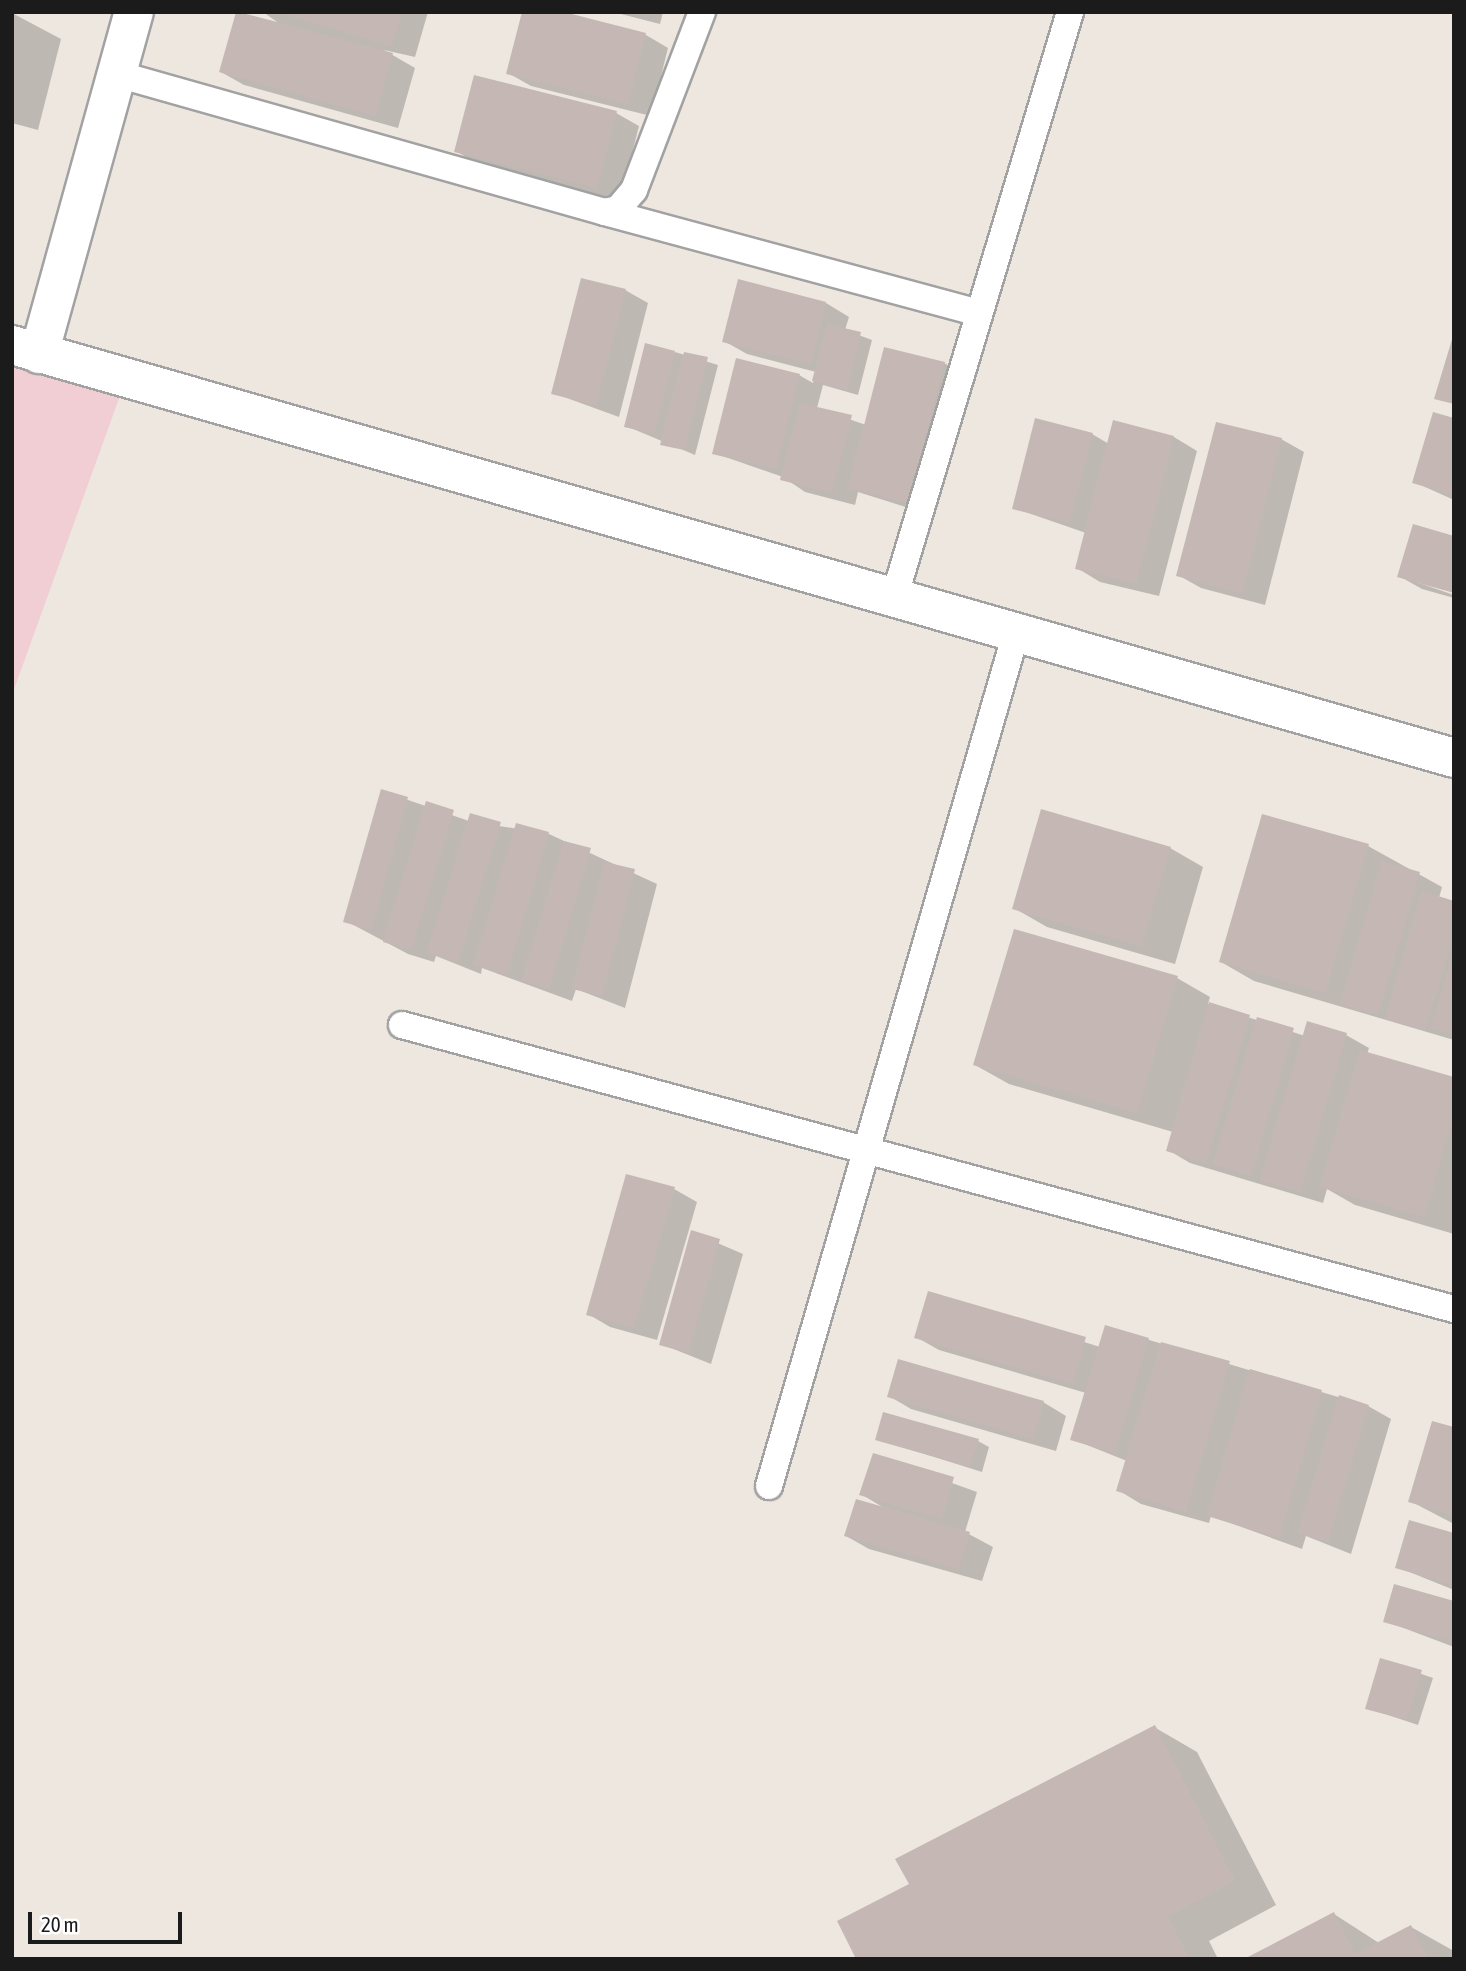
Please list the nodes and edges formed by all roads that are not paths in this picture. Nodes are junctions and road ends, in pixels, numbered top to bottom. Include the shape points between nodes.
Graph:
1 (134, 12) edge
2 (702, 12) edge
3 (1070, 12) edge
4 (117, 74) junction
5 (605, 212) junction
6 (979, 313) junction
7 (26, 350) edge
8 (894, 598) junction
9 (1016, 633) junction
10 (1454, 758) edge
11 (402, 1025) dead end
12 (866, 1150) junction
13 (1454, 1309) edge
14 (769, 1486) dead end

1 - 4 street
2 - 5 lane via 634,190 618,209
3 - 6 lane
4 - 5 lane
4 - 7 street
5 - 6 lane
6 - 8 lane
7 - 8 street
8 - 9 street
9 - 10 street
9 - 12 lane
11 - 12 lane
12 - 13 lane
12 - 14 lane

